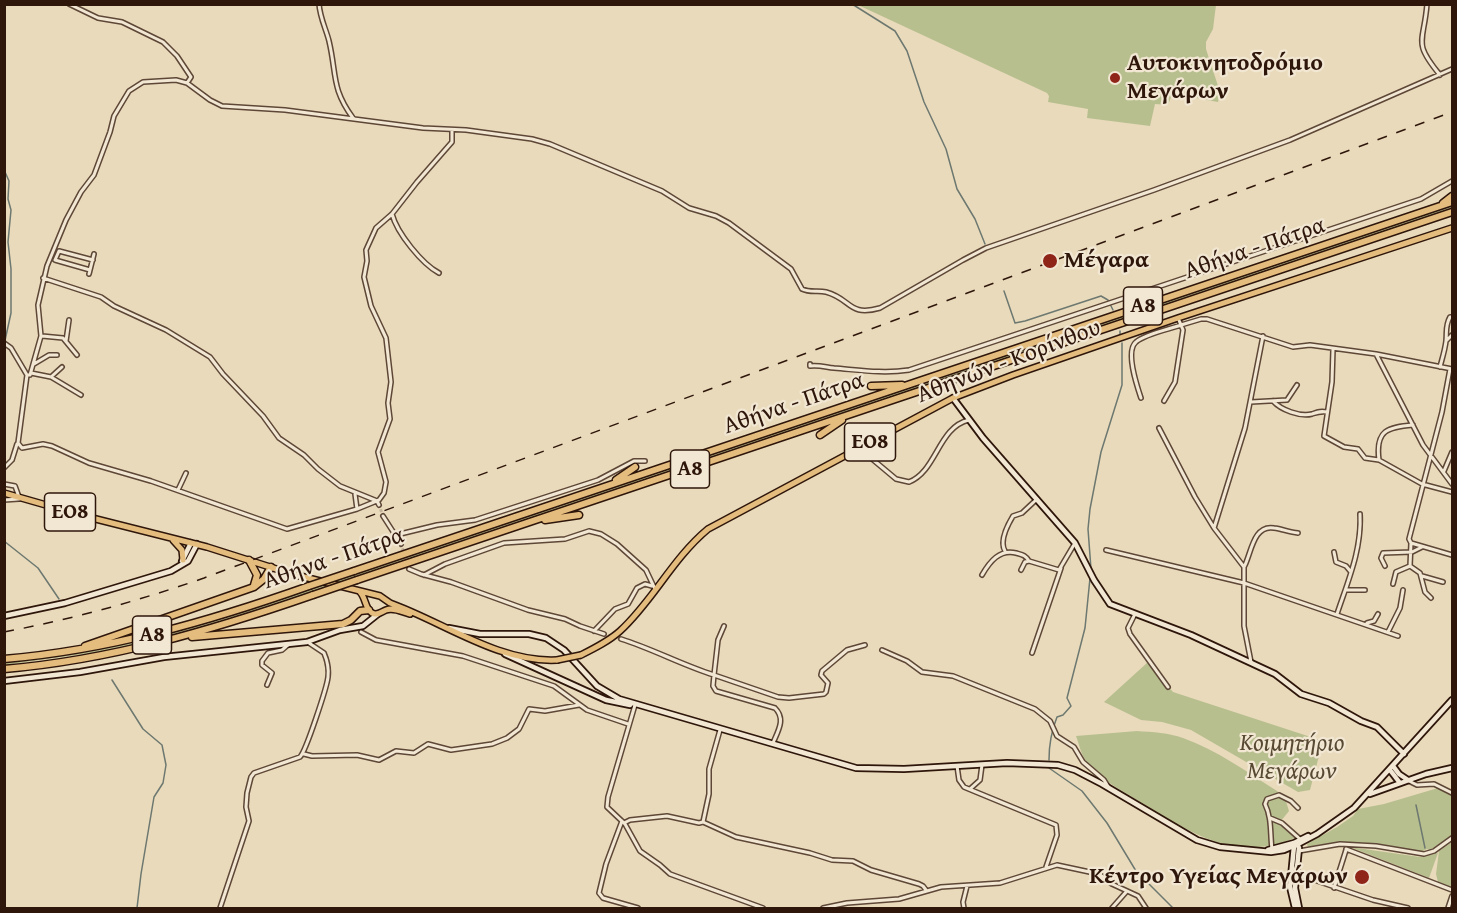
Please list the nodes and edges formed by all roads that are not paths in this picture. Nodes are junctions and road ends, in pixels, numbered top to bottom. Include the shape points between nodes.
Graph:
1 (69, 4) edge
2 (318, 4) edge
3 (1427, 4) edge
4 (1452, 69) edge
5 (1440, 75) junction
6 (192, 77) junction
7 (187, 83) junction
8 (197, 89) junction
9 (353, 118) junction
10 (452, 130) junction
11 (1452, 181) edge
12 (1452, 196) edge
13 (1452, 202) edge
14 (1435, 208) junction
15 (1452, 212) edge
16 (392, 214) junction
17 (1452, 217) edge
18 (1434, 218) junction
19 (1452, 228) edge
20 (94, 254) dead end
21 (50, 258) junction
22 (55, 260) junction
23 (93, 261) junction
24 (439, 273) dead end
25 (43, 278) junction
26 (1452, 317) edge
27 (1178, 318) junction
28 (69, 320) dead end
29 (1181, 325) junction
30 (1452, 335) edge
31 (41, 336) junction
32 (1263, 336) junction
33 (66, 340) junction
34 (1446, 341) junction
35 (4, 343) edge
36 (1333, 349) junction
37 (1376, 354) junction
38 (57, 355) dead end
39 (77, 355) dead end
40 (810, 364) dead end
41 (33, 365) junction
42 (1440, 366) junction
43 (62, 367) dead end
44 (1451, 369) edge
45 (29, 374) junction
46 (51, 377) junction
47 (909, 385) junction
48 (871, 386) dead end
49 (1297, 386) dead end
50 (81, 395) dead end
51 (953, 398) junction
52 (1141, 398) dead end
53 (1164, 401) dead end
54 (1273, 401) junction
55 (1251, 402) junction
56 (1327, 412) junction
57 (849, 415) junction
58 (969, 420) junction
59 (1413, 425) junction
60 (1159, 428) dead end
61 (820, 435) dead end
62 (18, 443) junction
63 (859, 448) junction
64 (1452, 452) edge
65 (1430, 453) junction
66 (1379, 460) junction
67 (645, 461) dead end
68 (635, 467) dead end
69 (4, 468) edge
70 (1444, 471) junction
71 (186, 473) dead end
72 (4, 484) edge
73 (1422, 484) junction
74 (1452, 484) edge
75 (609, 486) junction
76 (178, 491) junction
77 (1452, 492) edge
78 (4, 493) edge
79 (355, 493) junction
80 (19, 497) junction
81 (26, 499) junction
82 (1037, 499) junction
83 (4, 500) edge
84 (378, 503) junction
85 (357, 509) junction
86 (1360, 514) dead end
87 (579, 515) dead end
88 (383, 516) tunnel mouth
89 (530, 522) junction
90 (1214, 528) junction
91 (1298, 533) dead end
92 (396, 535) junction
93 (169, 537) junction
94 (1075, 543) junction
95 (1411, 543) junction
96 (194, 544) junction
97 (401, 544) tunnel mouth
98 (1422, 547) junction
99 (1106, 550) dead end
100 (1005, 551) junction
101 (1334, 552) dead end
102 (1410, 553) junction
103 (1452, 555) edge
104 (249, 560) junction
105 (1029, 561) junction
106 (181, 563) junction
107 (1385, 566) dead end
108 (1410, 566) junction
109 (271, 567) junction
110 (1244, 567) junction
111 (1060, 568) junction
112 (409, 569) dead end
113 (1021, 570) dead end
114 (1351, 572) junction
115 (424, 575) junction
116 (982, 575) dead end
117 (1421, 576) junction
118 (1443, 582) dead end
119 (1244, 583) junction
120 (1393, 584) dead end
121 (654, 587) junction
122 (251, 588) junction
123 (1345, 590) junction
124 (1365, 590) dead end
125 (1402, 590) dead end
126 (358, 591) junction
127 (374, 595) junction
128 (1431, 598) dead end
129 (384, 599) junction
130 (368, 609) junction
131 (381, 613) junction
132 (1135, 614) junction
133 (1337, 614) junction
134 (1378, 614) dead end
135 (4, 616) edge
136 (420, 617) junction
137 (369, 622) junction
138 (1362, 623) junction
139 (724, 626) dead end
140 (445, 627) junction
141 (594, 631) junction
142 (361, 632) dead end
143 (1388, 632) junction
144 (604, 634) tunnel mouth
145 (1398, 636) dead end
146 (178, 638) junction
147 (621, 639) tunnel mouth
148 (307, 642) junction
149 (290, 643) junction
150 (481, 643) junction
151 (865, 645) dead end
152 (882, 650) dead end
153 (68, 651) junction
154 (1032, 653) dead end
155 (4, 659) edge
156 (1251, 663) junction
157 (4, 669) edge
158 (714, 675) junction
159 (4, 681) edge
160 (267, 685) dead end
161 (1168, 687) dead end
162 (1452, 700) edge
163 (579, 705) junction
164 (634, 705) junction
165 (628, 723) junction
166 (720, 730) junction
167 (773, 745) junction
168 (303, 754) junction
169 (1404, 754) junction
170 (982, 765) junction
171 (957, 766) junction
172 (1452, 766) edge
173 (1392, 768) junction
174 (1408, 780) junction
175 (1400, 783) junction
176 (970, 789) junction
177 (1110, 789) junction
178 (1452, 793) edge
179 (1365, 797) junction
180 (1298, 808) dead end
181 (1270, 818) junction
182 (623, 822) junction
183 (703, 822) junction
184 (1452, 838) edge
185 (1297, 843) junction
186 (1348, 844) junction
187 (1346, 849) junction
188 (1271, 851) junction
189 (1299, 851) junction
190 (1292, 864) junction
191 (1046, 867) junction
192 (1293, 873) junction
193 (968, 886) junction
194 (1334, 888) junction
195 (1452, 890) edge
196 (926, 891) junction
197 (1127, 891) junction
198 (1452, 896) edge
199 (614, 901) junction
200 (1387, 907) edge
201 (220, 909) edge
202 (611, 909) edge
203 (638, 909) edge
204 (763, 909) edge
205 (824, 909) edge
206 (964, 909) edge
207 (1112, 909) edge
208 (1146, 909) edge
209 (1297, 909) edge
210 (1408, 909) edge
211 (1448, 909) edge

1 - 6 street via 98,18 122,22 160,41
2 - 9 street via 329,40 336,88
3 - 5 street via 1421,48
4 - 5 street
5 - 10 street via 1251,155 976,252 885,306 867,311 856,310 828,292 802,289 791,268 729,223 689,208 662,191 541,141
6 - 7 street
6 - 8 street
7 - 8 street
7 - 21 street via 149,80 129,91 113,118 93,175 66,220
8 - 9 street via 222,106
9 - 10 street
10 - 16 street via 452,142
11 - 40 street via 1373,216 909,370 879,373
12 - 14 highway
13 - 14 highway, Αθήνα - Πάτρα / Α8
14 - 47 highway, Αθήνα - Πάτρα / Α8
15 - 18 highway, Αθήνα - Πάτρα / Α8
16 - 24 street via 419,256
16 - 84 street via 372,236 366,250 364,275 371,306 386,338 391,382 390,419 378,452 386,490
17 - 18 highway
18 - 57 highway, Αθήνα - Πάτρα / Α8
19 - 27 main road, Αθηνών - Κορίνθου / ΕΟ8
20 - 23 street
21 - 22 street
21 - 25 street
22 - 23 street via 59,251
22 - 23 street via 90,272
25 - 31 street via 38,305
25 - 79 street via 97,294 210,357 279,438 329,478
26 - 34 street via 1445,329
27 - 29 street
27 - 51 main road, Αθηνών - Κορίνθου / ΕΟ8
28 - 33 street
29 - 32 street via 1204,319
29 - 52 street via 1138,340 1132,346
29 - 53 street via 1184,330 1175,382
30 - 34 street
31 - 33 street
31 - 41 street
32 - 36 street via 1293,347
32 - 55 street
33 - 39 street
34 - 42 street
35 - 45 street
36 - 37 street
36 - 56 street
37 - 42 street
37 - 59 street
38 - 41 street via 39,359
41 - 45 street
42 - 44 street
43 - 46 street
44 - 65 street
45 - 46 street
45 - 62 street
46 - 50 street
47 - 48 highway
47 - 75 highway, Αθήνα - Πάτρα / Α8
49 - 54 street via 1289,399
51 - 58 main road
51 - 63 main road, Αθηνών - Κορίνθου / ΕΟ8
54 - 55 street
54 - 56 street via 1301,414
55 - 90 street
56 - 66 street via 1325,437 1358,449 1365,459
57 - 61 highway
57 - 89 highway, Αθήνα - Πάτρα / Α8
58 - 63 street via 956,426 924,471 909,482 896,479
58 - 82 main road
59 - 65 street
59 - 66 street via 1384,432
60 - 90 street
62 - 69 street via 12,460
62 - 76 street via 22,448 52,446 89,463
63 - 121 main road, Αθηνών - Κορίνθου / ΕΟ8 via 708,529
64 - 70 street
65 - 70 street
65 - 73 street
66 - 73 street
67 - 92 street via 634,461 598,480 475,520
68 - 75 highway
70 - 74 street
71 - 76 street
72 - 80 street via 15,486
73 - 77 street
73 - 95 street
75 - 153 highway, Αθήνα - Πάτρα / Α8, bridge via 175,629
76 - 85 street via 287,529
78 - 80 main road, Αθηνών - Κορίνθου / ΕΟ8
79 - 84 street
79 - 85 street
80 - 81 main road, Αθηνών - Κορίνθου / ΕΟ8
81 - 83 street
81 - 93 main road, Αθηνών - Κορίνθου / ΕΟ8
82 - 94 main road
82 - 100 street via 1022,513 1012,516 1002,547
84 - 85 street
86 - 114 street via 1358,551
87 - 89 highway
88 - 92 street
89 - 146 highway, Αθήνα - Πάτρα / Α8, bridge
90 - 110 street
91 - 110 street via 1266,529 1254,541
92 - 97 street
93 - 96 main road, Αθηνών - Κορίνθου / ΕΟ8
93 - 106 main road via 180,546
94 - 111 street
94 - 132 main road via 1110,604
95 - 98 street
95 - 102 street
96 - 104 main road, Αθηνών - Κορίνθου / ΕΟ8
96 - 106 main road
98 - 102 street
98 - 103 street
99 - 119 street
100 - 105 street via 1024,555
100 - 116 street
101 - 114 street via 1336,562
102 - 107 street via 1383,553
102 - 108 street
104 - 109 main road, Αθηνών - Κορίνθου / ΕΟ8
104 - 122 highway via 257,574
105 - 111 street
105 - 113 street
106 - 135 main road via 124,587
108 - 117 street
108 - 120 street via 1396,572
109 - 122 highway via 264,579
109 - 126 main road, Αθηνών - Κορίνθου / ΕΟ8
110 - 119 street
111 - 154 street
112 - 115 street
114 - 123 street
115 - 121 street via 504,543 565,539 589,531 617,544 646,570
115 - 141 street
117 - 118 street
117 - 128 street
119 - 133 street
119 - 156 street via 1244,626
121 - 141 street via 645,584 637,588 627,604 615,609
121 - 150 main road, Αθηνών - Κορίνθου / ΕΟ8, bridge via 629,622 608,641 581,655 540,660
122 - 153 highway
123 - 124 street
123 - 133 street
125 - 143 street via 1400,608
126 - 127 main road, Αθηνών - Κορίνθου / ΕΟ8
126 - 130 main road
127 - 129 main road, Αθηνών - Κορίνθου / ΕΟ8
127 - 130 main road via 369,598
129 - 131 main road via 386,606
129 - 136 main road, Αθηνών - Κορίνθου / ΕΟ8
130 - 131 main road, Αθηνών - Κορίνθου / ΕΟ8
130 - 137 main road
130 - 146 highway via 343,624
131 - 136 main road, Αθηνών - Κορίνθου / ΕΟ8 via 394,609
131 - 137 main road
132 - 156 main road
132 - 161 street via 1128,628 1130,634
133 - 138 street
134 - 138 street via 1374,621
136 - 140 main road, Αθηνών - Κορίνθου / ΕΟ8
137 - 148 main road
138 - 143 street
139 - 158 street via 718,640
140 - 150 main road, Αθηνών - Κορίνθου / ΕΟ8
140 - 164 main road, Αθηνών - Κορίνθου via 480,634 546,638 564,650 597,686
141 - 144 street
142 - 163 street via 376,640 469,657 554,686
143 - 145 street
146 - 157 highway, Αθήνα - Πάτρα / Α8 via 103,656
147 - 158 street
148 - 149 main road
148 - 168 street via 324,653 328,674
149 - 159 main road
149 - 160 street via 282,650 268,653 262,661 272,673
150 - 164 main road, Αθηνών - Κορίνθου via 599,697
151 - 158 street via 847,650 825,668 820,675 828,688 817,697 778,697
152 - 177 street via 907,660 922,672 953,676 1035,709
153 - 155 highway, Αθήνα - Πάτρα / Α8
156 - 169 main road via 1282,678 1301,694 1377,727
158 - 167 street via 716,691 778,711 781,722
162 - 169 main road, Αθηνών - Κορίνθου
163 - 165 street
163 - 168 street via 545,711 529,709 519,729 487,746 451,750 428,744 414,753 396,751 380,760 357,755
164 - 165 street
164 - 166 main road, Αθηνών - Κορίνθου
165 - 182 street via 606,803 609,811
166 - 167 main road, Αθηνών - Κορίνθου
166 - 183 street via 709,770 708,805
167 - 171 main road, Αθηνών - Κορίνθου via 856,768
168 - 201 street via 251,777 246,797 249,821
169 - 173 main road, Αθηνών - Κορίνθου
170 - 171 main road, Αθηνών - Κορίνθου
170 - 176 street via 980,780
170 - 177 main road, Αθηνών - Κορίνθου via 1058,765
171 - 176 street via 960,783
172 - 174 main road
173 - 174 main road
173 - 175 main road
173 - 179 main road, Αθηνών - Κορίνθου
174 - 175 main road
174 - 178 street via 1417,785 1434,784
175 - 179 main road
176 - 191 street via 1056,825 1057,835
177 - 188 main road, Αθηνών - Κορίνθου via 1197,840 1220,847
179 - 185 main road, Αθηνών - Κορίνθου via 1335,822
180 - 181 street via 1282,796 1272,796 1265,804
181 - 185 street via 1282,823
181 - 188 street
182 - 183 street via 667,816
182 - 199 street via 598,890 601,897
182 - 204 street via 640,851 670,874
183 - 196 street via 736,837 832,860 854,861 919,884
184 - 186 street via 1424,854
185 - 188 main road, Αθηνών - Κορίνθου
185 - 189 main road
185 - 190 main road
186 - 187 street
186 - 189 street
187 - 194 street
187 - 195 street
188 - 190 main road via 1285,855
189 - 192 main road
190 - 192 main road
191 - 193 street via 1000,883
191 - 197 street via 1062,865 1092,871
192 - 194 street
192 - 209 main road
193 - 196 street
193 - 206 street
194 - 200 street
196 - 205 street via 906,898
197 - 207 street
197 - 208 street via 1138,896
198 - 211 street
199 - 202 street
199 - 203 street
200 - 210 street

